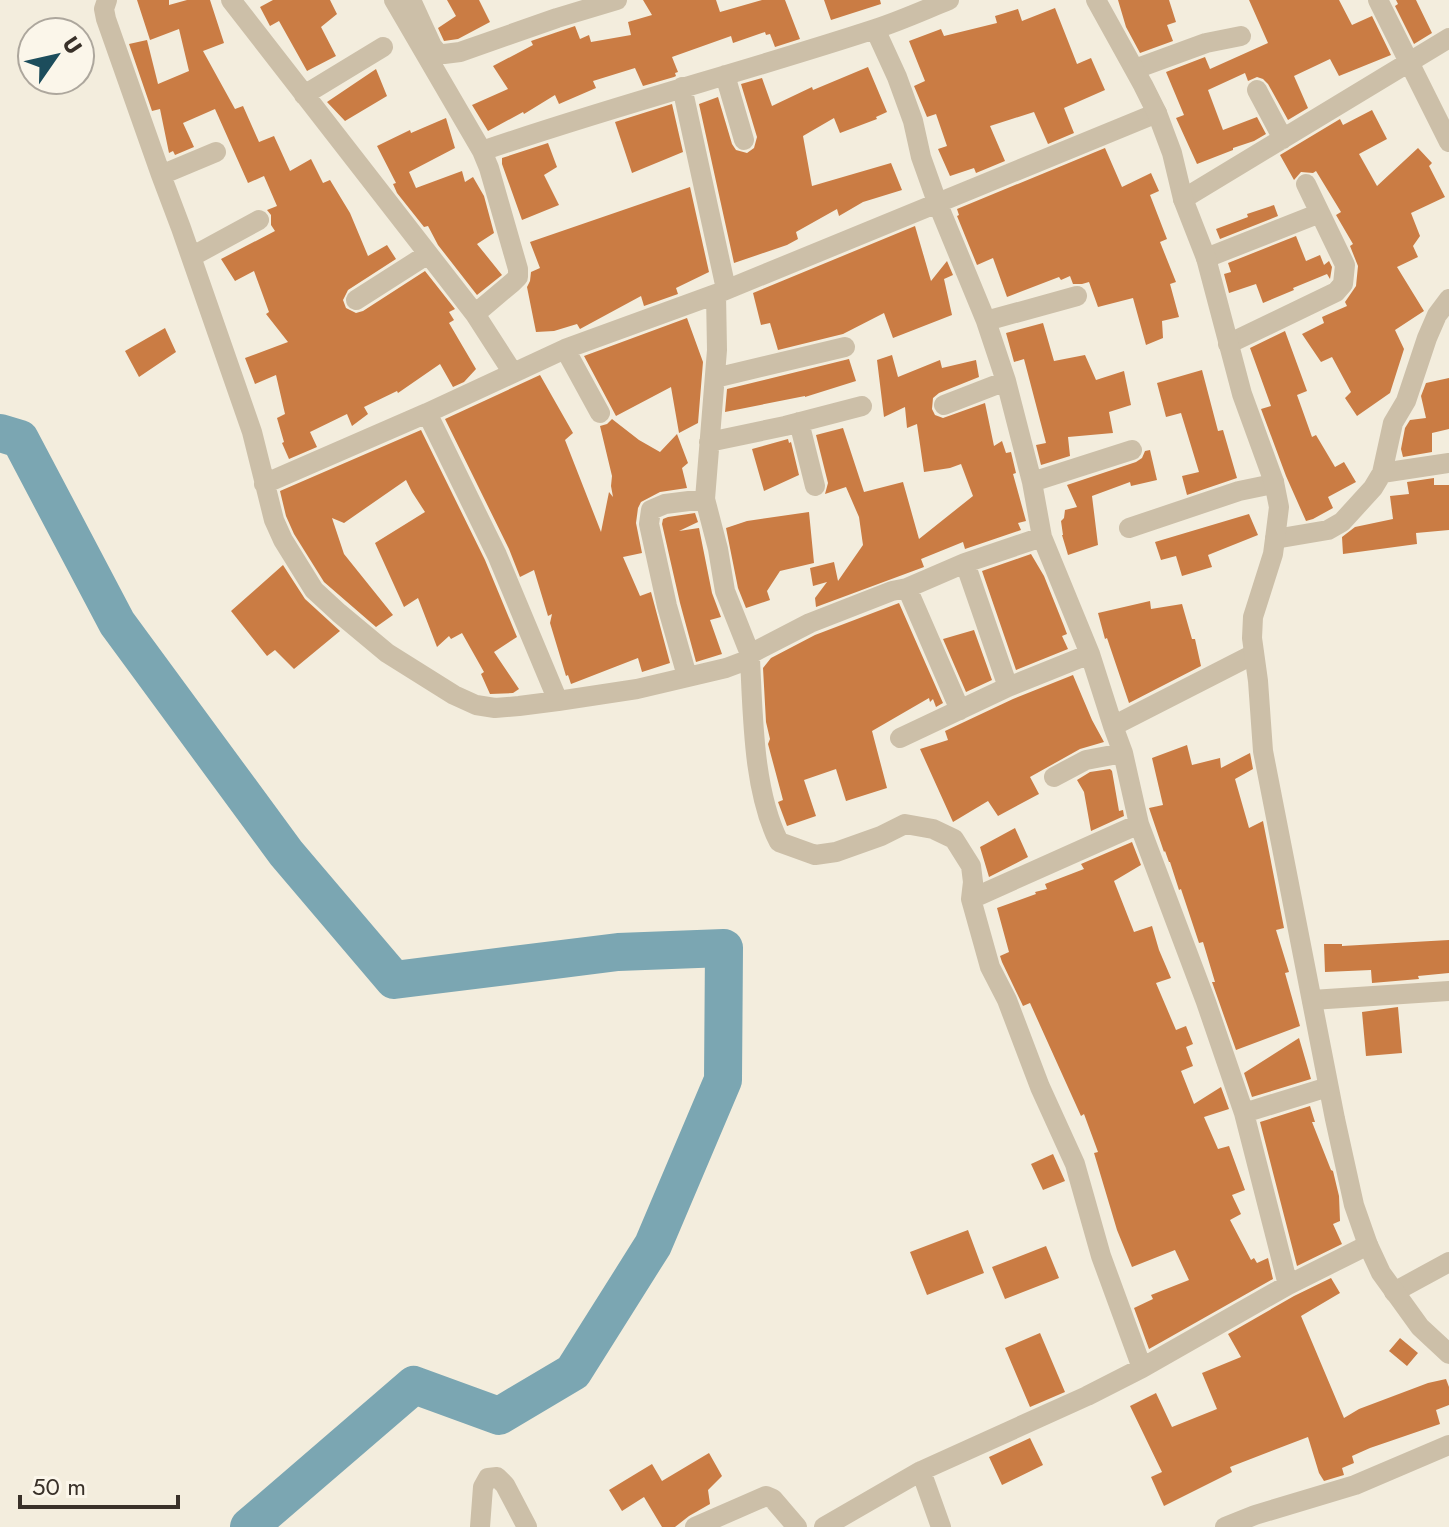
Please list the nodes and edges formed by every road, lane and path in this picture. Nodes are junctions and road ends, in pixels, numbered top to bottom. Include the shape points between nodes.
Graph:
1 (107, 0) edge
2 (231, 0) edge
3 (394, 0) edge
4 (411, 0) edge
5 (617, 0) edge
6 (1096, 0) edge
7 (1378, 0) edge
8 (935, 3) edge
9 (875, 29) junction
10 (1241, 36) dead end
11 (1449, 38) edge
12 (383, 47) dead end
13 (1410, 62) junction
14 (1135, 69) junction
15 (725, 75) junction
16 (682, 87) junction
17 (1257, 90) dead end
18 (304, 95) junction
19 (1157, 113) junction
20 (1283, 139) junction
21 (744, 140) dead end
22 (1449, 142) edge
23 (482, 151) junction
24 (216, 152) dead end
25 (161, 175) junction
26 (1306, 184) dead end
27 (1183, 199) junction
28 (937, 202) junction
29 (1320, 213) junction
30 (259, 220) dead end
31 (428, 254) junction
32 (191, 257) junction
33 (1206, 258) junction
34 (721, 292) junction
35 (1077, 296) dead end
36 (1449, 299) edge
37 (356, 300) dead end
38 (475, 314) junction
39 (986, 321) junction
40 (1228, 344) junction
41 (845, 347) dead end
42 (565, 349) junction
43 (513, 373) junction
44 (715, 378) junction
45 (1006, 381) junction
46 (944, 405) dead end
47 (862, 406) dead end
48 (427, 413) junction
49 (600, 413) dead end
50 (799, 422) junction
51 (709, 442) junction
52 (1132, 450) dead end
53 (1449, 463) edge
54 (1382, 473) junction
55 (1032, 482) junction
56 (1274, 482) junction
57 (264, 484) junction
58 (815, 486) dead end
59 (705, 499) junction
60 (1129, 528) dead end
61 (1042, 537) junction
62 (1275, 539) junction
63 (965, 563) junction
64 (907, 588) junction
65 (1090, 654) junction
66 (1254, 654) junction
67 (750, 656) junction
68 (687, 676) junction
69 (1008, 687) junction
70 (558, 701) junction
71 (960, 710) junction
72 (1113, 726) junction
73 (900, 738) dead end
74 (1123, 753) junction
75 (1054, 777) dead end
76 (1139, 824) junction
77 (971, 899) junction
78 (1449, 991) edge
79 (1312, 1000) junction
80 (1328, 1087) junction
81 (1244, 1113) junction
82 (1368, 1245) junction
83 (1449, 1262) edge
84 (1288, 1285) junction
85 (1394, 1292) junction
86 (1449, 1354) edge
87 (1142, 1368) junction
88 (1449, 1445) edge
89 (921, 1471) junction
90 (480, 1527) edge
91 (527, 1527) edge
92 (695, 1527) edge
93 (797, 1527) edge
94 (824, 1527) edge
95 (941, 1527) edge
96 (1225, 1527) edge

1 - 25 street via 106,19
2 - 18 street
3 - 23 street
4 - 5 street via 432,46 444,54
6 - 14 street
7 - 13 street
8 - 9 street
9 - 15 street
9 - 28 street via 913,121
10 - 14 street
11 - 13 street
12 - 18 street
13 - 20 street
13 - 22 street
14 - 19 street
15 - 16 street
15 - 21 street
16 - 23 street
16 - 34 street
17 - 20 street
18 - 31 street
19 - 27 street
19 - 28 street
20 - 27 street
23 - 38 street via 518,277
24 - 25 street
25 - 32 street
26 - 29 street
27 - 33 street
28 - 34 street
28 - 39 street
29 - 33 street
29 - 40 street via 1345,265 1343,284
30 - 32 street
31 - 37 street
31 - 38 street
32 - 57 street via 252,432
33 - 40 street
34 - 42 street
34 - 44 street
35 - 39 street
36 - 54 street via 1437,315 1393,423
38 - 43 street
39 - 45 street
40 - 56 street
41 - 44 street
42 - 43 street
42 - 49 street
43 - 48 street
44 - 51 street
45 - 46 street
45 - 55 street
47 - 50 street
48 - 57 street
48 - 70 street via 497,555
50 - 51 street
50 - 58 street
51 - 59 street
52 - 55 street
53 - 54 street
54 - 62 street via 1342,522 1313,534
55 - 61 street
56 - 60 street
56 - 62 street via 1279,507
57 - 70 street via 283,540 314,590 387,653 476,705
59 - 67 street via 725,591
59 - 68 street via 659,506 649,517
61 - 63 street
61 - 65 street
62 - 66 street via 1253,617
63 - 64 street
63 - 69 street
64 - 67 street via 810,623
64 - 71 street
65 - 69 street
65 - 72 street
66 - 72 street
66 - 79 street via 1263,751
67 - 68 street via 726,668
67 - 77 street via 766,812 779,842 815,855 836,852 905,824 933,829 954,839 971,866
68 - 70 street
69 - 71 street
71 - 73 street
72 - 74 street
74 - 75 street via 1086,760
74 - 76 street
76 - 77 street
76 - 81 street
77 - 87 street via 990,967 1075,1164 1101,1256
78 - 79 street
79 - 80 street
80 - 81 street
80 - 82 street
81 - 84 street
82 - 84 street
82 - 85 street
83 - 85 street
84 - 87 street
85 - 86 street
87 - 89 street
88 - 96 street via 1355,1485
89 - 94 street
89 - 95 street
90 - 91 street via 483,1487 488,1478 497,1477
92 - 93 street via 766,1496

